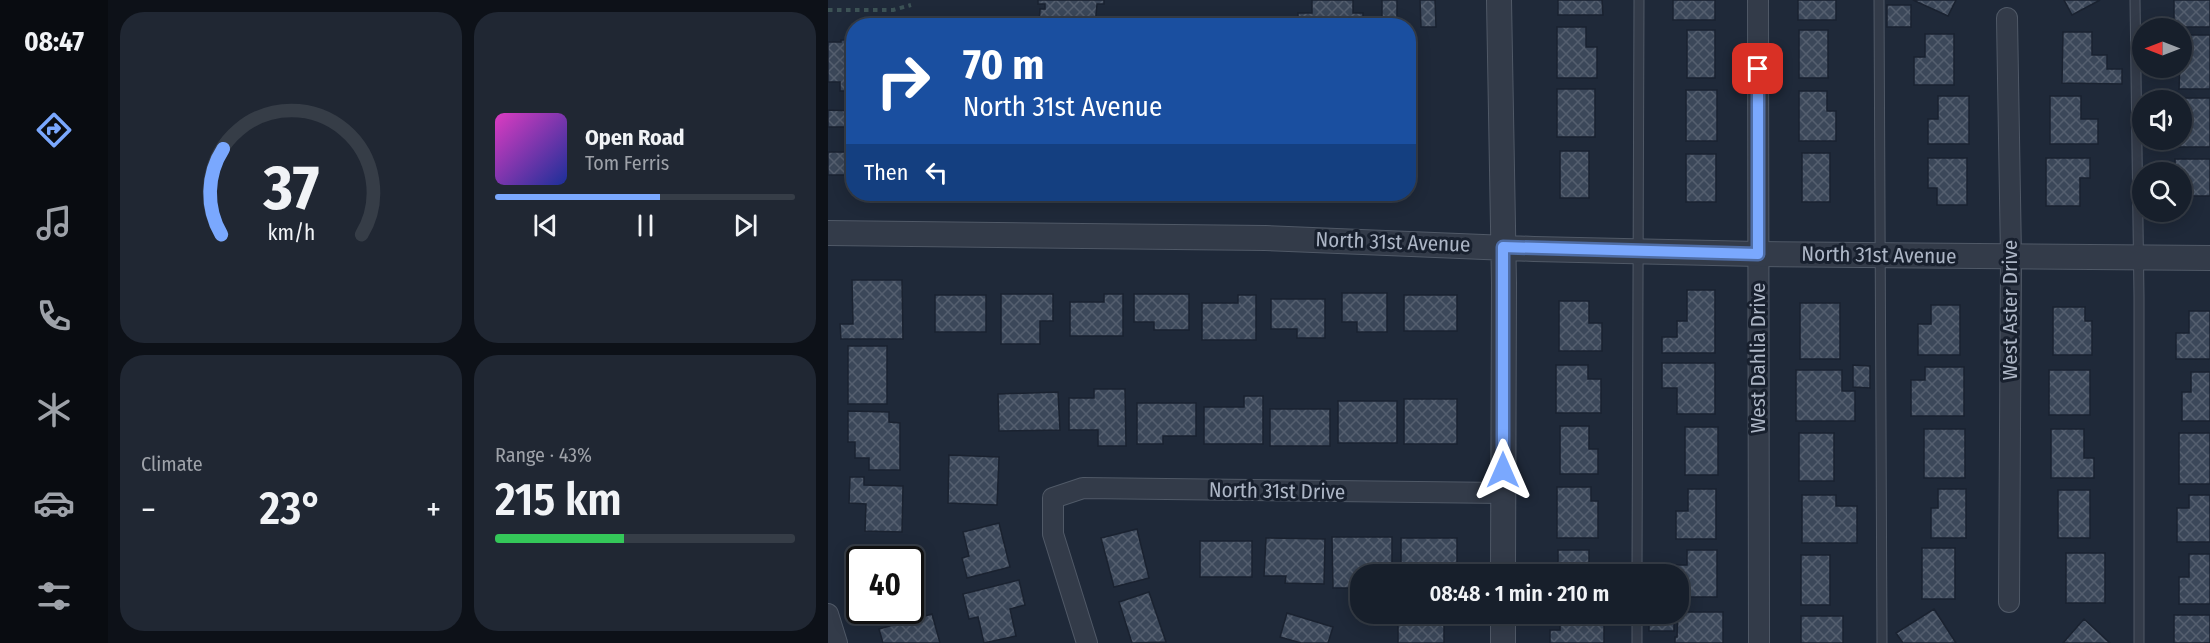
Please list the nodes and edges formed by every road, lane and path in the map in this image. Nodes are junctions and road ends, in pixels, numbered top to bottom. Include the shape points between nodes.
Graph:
1 (1499, 0) edge
2 (1639, 0) edge
3 (1758, 0) edge
4 (1880, 0) edge
5 (2135, 0) edge
6 (911, 4) dead end
7 (828, 10) edge
8 (2007, 18) dead end
9 (828, 233) edge
10 (1503, 247) junction
11 (1638, 251) junction
12 (1758, 254) junction
13 (1881, 255) junction
14 (2011, 257) junction
15 (2138, 258) junction
16 (2210, 258) edge
17 (1503, 493) junction
18 (1503, 564) edge
19 (1637, 564) edge
20 (2009, 603) dead end
21 (828, 614) edge
22 (1503, 624) edge
23 (1637, 624) edge
24 (837, 643) edge
25 (1087, 643) edge
26 (1503, 643) edge
27 (1637, 643) edge
28 (1759, 643) edge
29 (1882, 643) edge
30 (2139, 643) edge

1 - 10 street
2 - 11 lane
3 - 12 street, West Dahlia Drive
4 - 13 lane
5 - 15 lane
6 - 7 path via 893,10
8 - 14 street, West Aster Drive
9 - 10 street, North 31st Avenue via 1265,238
10 - 11 street, North 31st Avenue
10 - 17 street
11 - 12 street, North 31st Avenue
11 - 19 lane
12 - 13 street, North 31st Avenue
12 - 28 street, West Dahlia Drive
13 - 14 street, North 31st Avenue
13 - 29 lane
14 - 15 street, North 31st Avenue
14 - 20 street, West Aster Drive
15 - 16 street, North 31st Avenue
15 - 30 lane
17 - 18 street
17 - 25 street, North 31st Drive via 1083,488 1053,498 1053,534
21 - 24 street
22 - 26 street
23 - 27 lane

